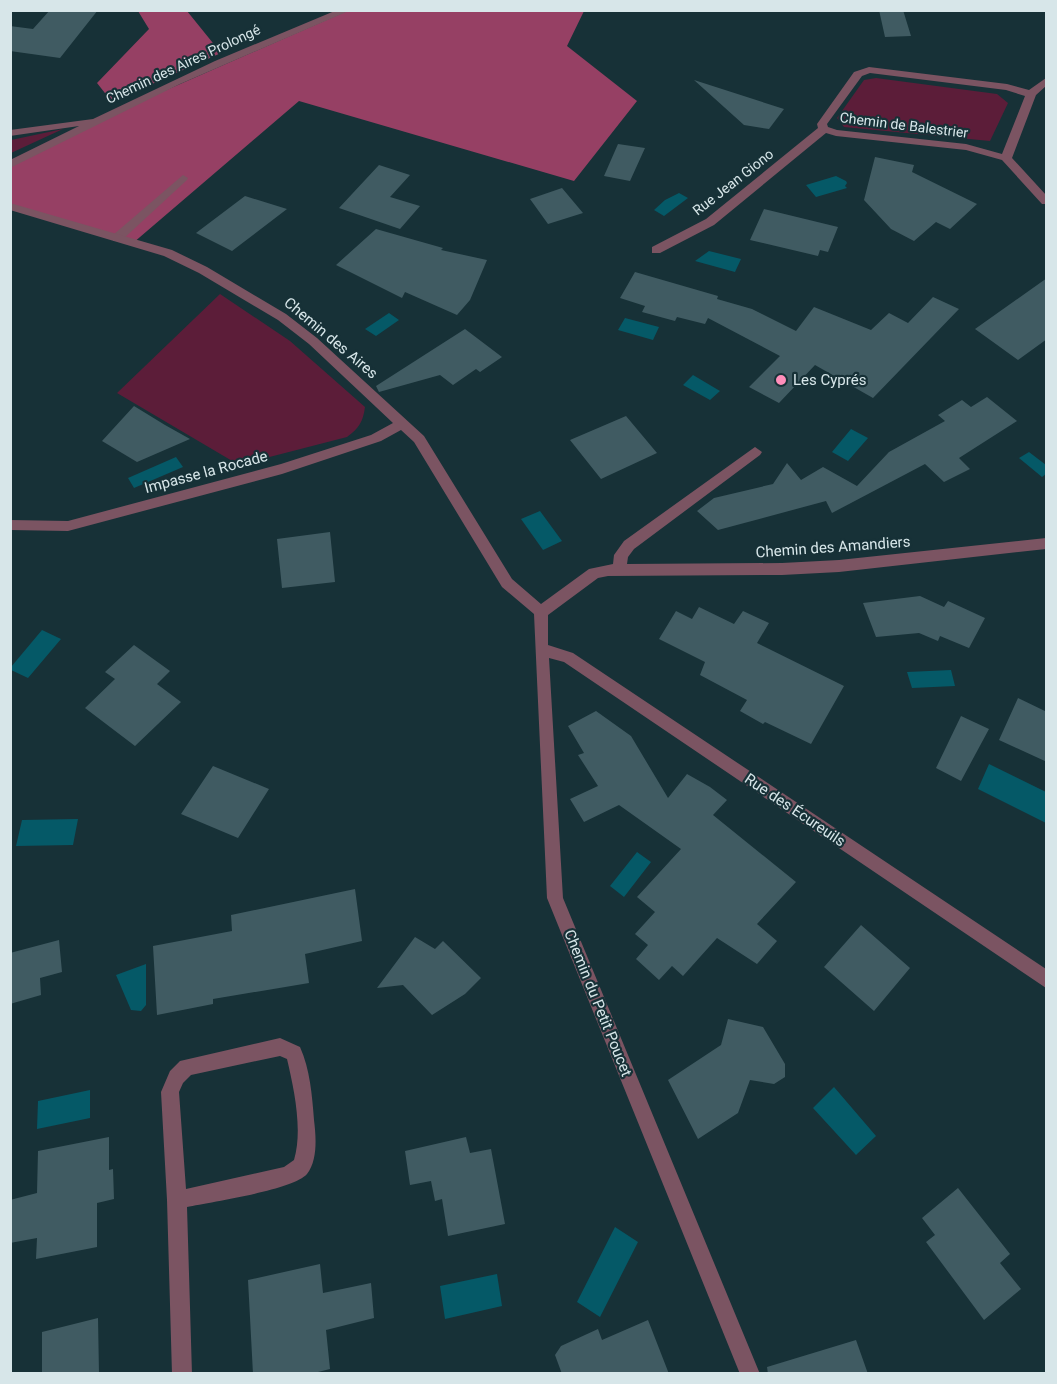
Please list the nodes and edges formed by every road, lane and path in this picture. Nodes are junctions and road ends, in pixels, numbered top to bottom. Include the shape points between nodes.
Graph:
1 (347, 10) edge
2 (1047, 81) edge
3 (1031, 94) junction
4 (98, 120) junction
5 (824, 129) junction
6 (10, 133) edge
7 (1006, 158) junction
8 (10, 165) edge
9 (183, 178) dead end
10 (1047, 201) edge
11 (10, 206) edge
12 (117, 238) junction
13 (656, 250) dead end
14 (404, 423) junction
15 (755, 452) dead end
16 (10, 525) edge
17 (1047, 543) edge
18 (620, 569) junction
19 (541, 612) junction
20 (541, 649) junction
21 (1047, 979) edge
22 (177, 1200) junction
23 (182, 1374) edge
24 (750, 1374) edge

1 - 4 street, Chemin des Aires Prolongé via 284,33
2 - 3 street
3 - 5 street, Chemin de Balestrier via 1007,87 869,70 858,74 822,124
3 - 7 street
4 - 6 street, Chemin des Aires Prolongé
4 - 8 street, Chemin des Aires Prolongé
5 - 7 street, Chemin de Balestrier via 836,134 966,147
5 - 13 street, Rue Jean Giono via 710,222
7 - 10 street
9 - 12 street
11 - 12 street, Chemin des Aires
12 - 14 street, Chemin des Aires via 186,261 282,317
14 - 16 street, Impasse la Rocade via 376,438 282,469 68,526
14 - 19 street, Chemin des Aires via 419,439 507,583
15 - 18 street via 629,545 621,555
17 - 18 street, Chemin des Amandiers via 794,568
18 - 19 street, Chemin des Amandiers via 594,573
19 - 20 street, Chemin du Petit Poucet
20 - 21 street, Rue des Écureuils via 568,657
20 - 24 street, Chemin du Petit Poucet via 555,898
22 - 22 street via 287,1176 301,1167 307,1150 294,1053 280,1047 186,1067 176,1077 170,1092
22 - 23 street

